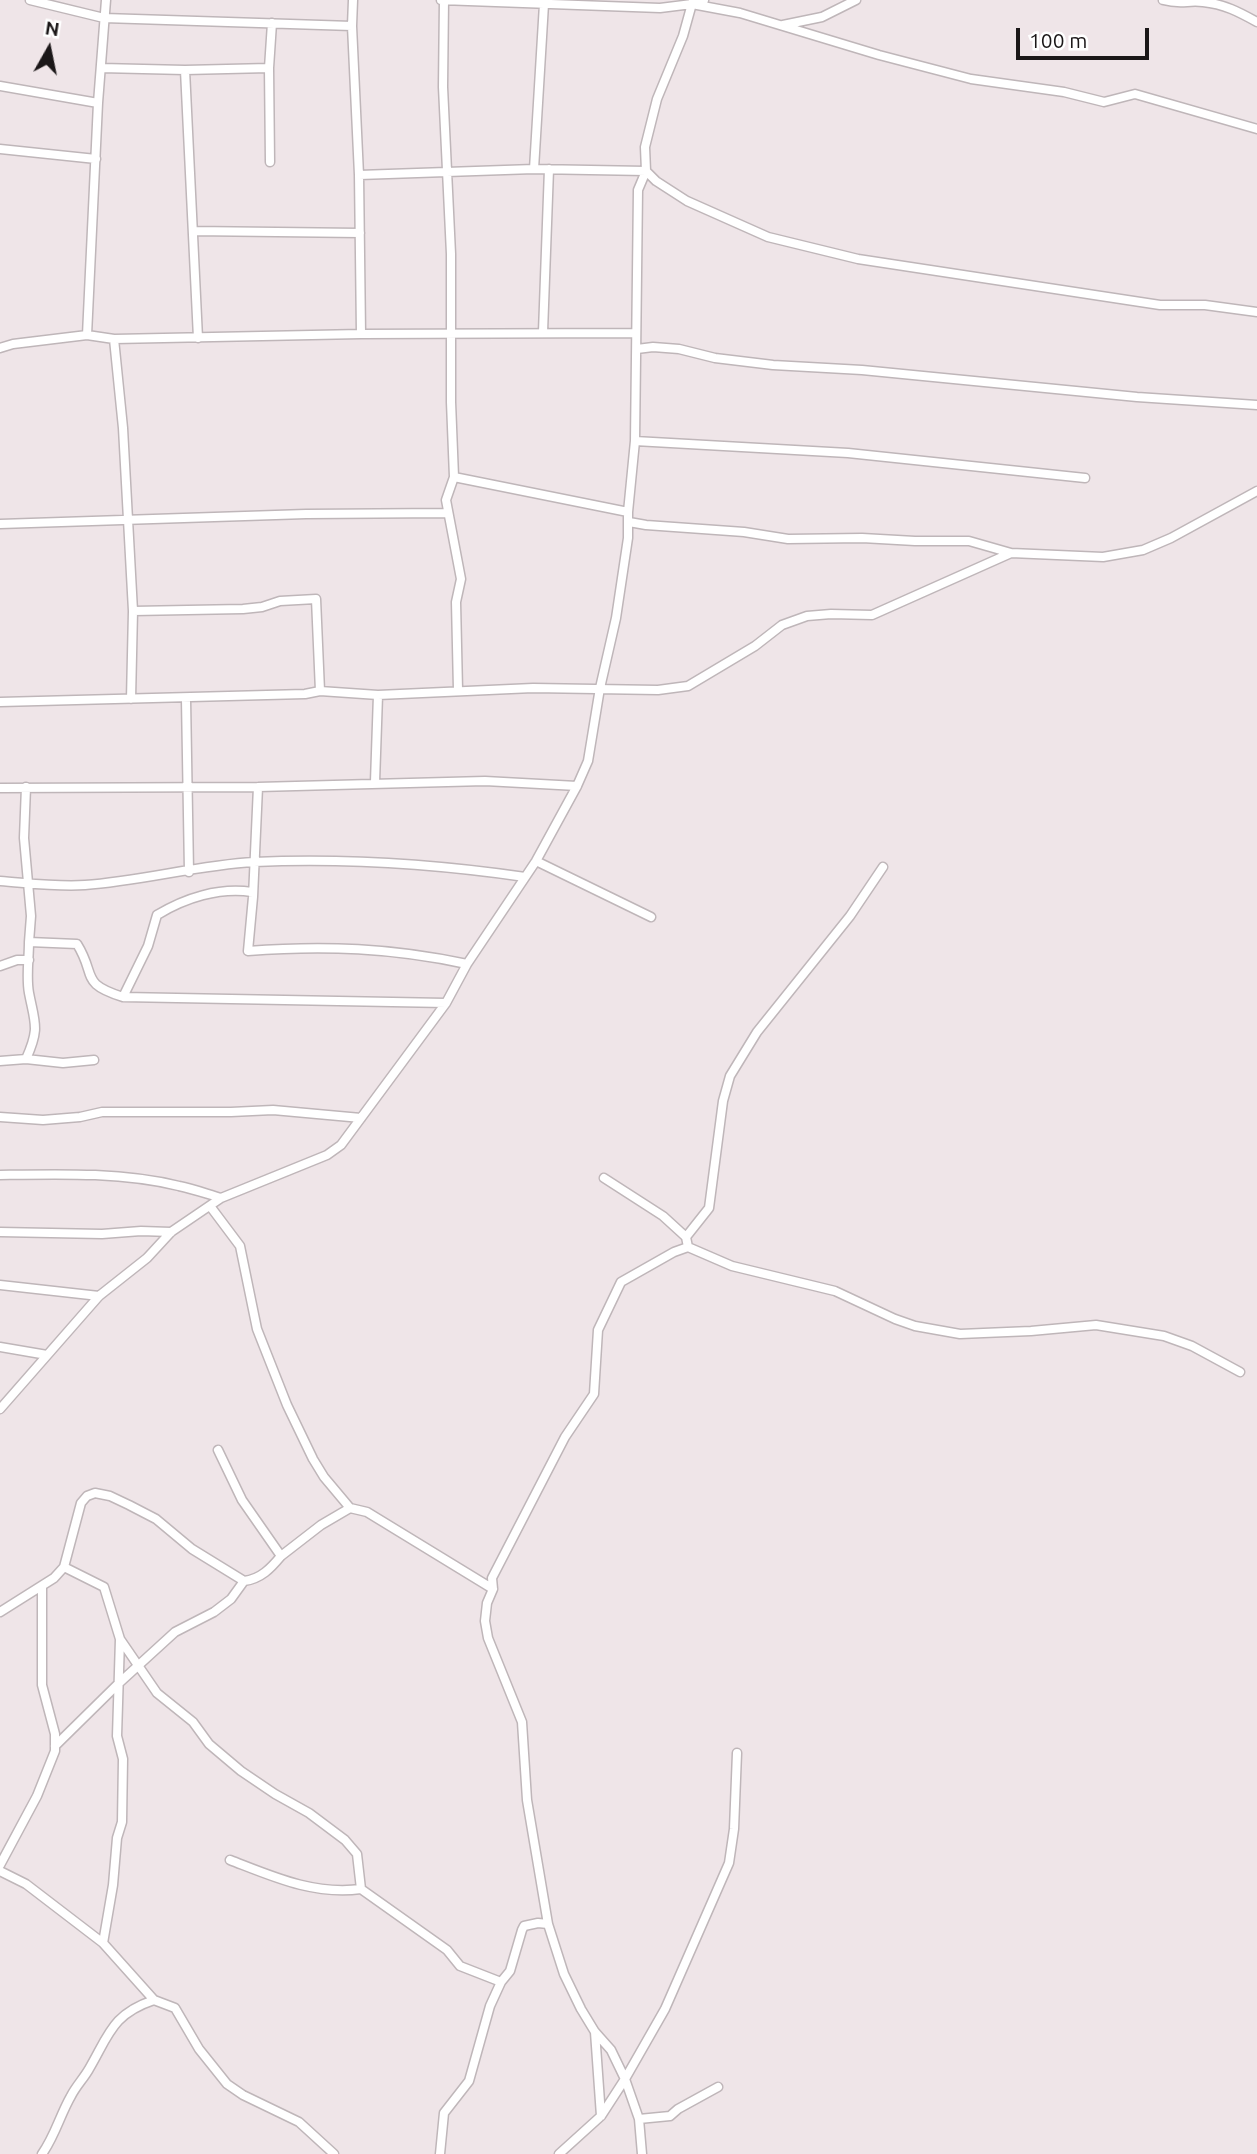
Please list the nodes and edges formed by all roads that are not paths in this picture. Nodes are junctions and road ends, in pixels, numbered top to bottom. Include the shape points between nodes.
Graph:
1 (30, 0) edge
2 (106, 0) edge
3 (353, 0) edge
4 (442, 0) edge
5 (472, 0) edge
6 (704, 0) edge
7 (856, 0) edge
8 (1163, 0) edge
9 (692, 2) edge
10 (554, 3) edge
11 (544, 4) junction
12 (606, 4) edge
13 (104, 19) junction
14 (1257, 22) edge
15 (272, 23) junction
16 (781, 25) junction
17 (352, 26) junction
18 (101, 68) junction
19 (269, 68) junction
20 (185, 70) junction
21 (0, 86) edge
22 (98, 103) junction
23 (1257, 128) edge
24 (0, 149) edge
25 (96, 159) junction
26 (270, 162) dead end
27 (534, 169) junction
28 (549, 169) junction
29 (646, 171) junction
30 (447, 172) junction
31 (359, 175) junction
32 (193, 231) junction
33 (360, 233) junction
34 (1257, 312) edge
35 (542, 332) junction
36 (451, 333) junction
37 (635, 333) junction
38 (361, 334) junction
39 (87, 335) junction
40 (114, 338) junction
41 (198, 338) junction
42 (0, 348) edge
43 (637, 349) junction
44 (1257, 405) edge
45 (635, 441) junction
46 (454, 477) junction
47 (1085, 478) dead end
48 (1257, 491) edge
49 (628, 512) junction
50 (448, 513) junction
51 (127, 521) junction
52 (629, 522) junction
53 (0, 524) edge
54 (1011, 553) junction
55 (133, 611) junction
56 (600, 688) junction
57 (458, 690) junction
58 (320, 691) junction
59 (377, 695) junction
60 (131, 699) junction
61 (186, 699) junction
62 (0, 702) edge
63 (376, 782) junction
64 (188, 786) junction
65 (578, 786) junction
66 (26, 787) junction
67 (258, 787) junction
68 (0, 788) edge
69 (536, 861) junction
70 (254, 863) junction
71 (883, 867) dead end
72 (190, 872) junction
73 (525, 877) junction
74 (0, 881) edge
75 (29, 883) junction
76 (252, 892) junction
77 (651, 917) dead end
78 (29, 942) junction
79 (29, 960) junction
80 (467, 964) junction
81 (0, 966) edge
82 (123, 997) junction
83 (446, 1003) junction
84 (26, 1059) junction
85 (94, 1060) dead end
86 (0, 1061) edge
87 (0, 1117) edge
88 (361, 1118) junction
89 (0, 1175) edge
90 (604, 1178) dead end
91 (221, 1198) junction
92 (210, 1206) junction
93 (0, 1232) edge
94 (171, 1232) junction
95 (686, 1237) junction
96 (688, 1247) junction
97 (0, 1284) edge
98 (99, 1296) junction
99 (0, 1347) edge
100 (47, 1355) junction
101 (1240, 1372) dead end
102 (0, 1409) edge
103 (218, 1450) dead end
104 (350, 1508) junction
105 (281, 1556) junction
106 (64, 1567) junction
107 (244, 1581) junction
108 (42, 1586) junction
109 (493, 1589) junction
110 (0, 1612) edge
111 (120, 1639) junction
112 (137, 1667) junction
113 (118, 1684) junction
114 (55, 1746) junction
115 (737, 1753) dead end
116 (230, 1860) dead end
117 (0, 1865) edge
118 (0, 1871) edge
119 (361, 1889) junction
120 (548, 1924) junction
121 (103, 1943) junction
122 (500, 1982) junction
123 (154, 2000) junction
124 (595, 2032) junction
125 (625, 2079) junction
126 (718, 2087) dead end
127 (601, 2116) junction
128 (639, 2119) junction
129 (41, 2154) edge
130 (334, 2154) edge
131 (440, 2154) edge
132 (559, 2154) edge
133 (642, 2154) edge

1 - 13 street
2 - 13 street
3 - 17 street
4 - 5 street
4 - 30 street
5 - 11 street
6 - 9 street
7 - 16 street via 822,16
8 - 14 street via 1228,6
9 - 12 street via 660,8
9 - 16 street
9 - 29 street via 657,99 645,147
10 - 11 street
10 - 12 street
11 - 27 street
13 - 15 street
13 - 18 street
15 - 17 street
15 - 19 street
16 - 23 street via 971,79 1104,102 1135,94
17 - 31 street
18 - 20 street
18 - 22 street
19 - 20 street
19 - 26 street
20 - 32 street
21 - 22 street
22 - 25 street
24 - 25 street
25 - 39 street
27 - 28 street
27 - 30 street
28 - 29 street
28 - 35 street
29 - 34 street via 687,201 749,230 858,258 1160,305
29 - 37 street via 638,190
30 - 31 street
30 - 36 street
31 - 33 street
32 - 33 street
32 - 41 street
33 - 38 street
35 - 36 street
35 - 37 street
36 - 38 street
36 - 46 street
37 - 43 street
38 - 41 street
39 - 40 street
39 - 42 street
40 - 41 street
40 - 51 street
43 - 44 street via 653,346 773,365
43 - 45 street
45 - 47 street via 848,453
45 - 49 street
46 - 49 street
46 - 50 street via 446,500
48 - 54 street via 1143,550 1102,557
49 - 52 street
50 - 51 street
50 - 57 street via 461,579 456,602
51 - 53 street
51 - 55 street
52 - 54 street via 788,539 969,541
52 - 56 street via 616,618
54 - 56 street via 872,615 831,614 782,625 688,686
55 - 58 street via 243,609 280,600 316,599
55 - 60 street
56 - 57 street
56 - 65 street via 588,761
57 - 59 street
58 - 59 street
58 - 61 street
59 - 63 street
60 - 61 street
60 - 62 street
61 - 64 street
63 - 65 street
63 - 67 street
64 - 66 street
64 - 67 street
64 - 72 street
65 - 69 street
66 - 68 street
66 - 75 street via 24,838
67 - 70 street
69 - 73 street
69 - 77 street
70 - 72 street
70 - 73 street via 368,861
70 - 76 street
71 - 95 street via 850,916 757,1032 730,1076 709,1208
72 - 75 street via 82,885
73 - 80 street
74 - 75 street
75 - 78 street
76 - 80 street via 248,951 375,949
76 - 82 street via 235,889 206,894 157,915 148,946
78 - 79 street
78 - 82 street via 78,944 97,986
79 - 81 street
79 - 84 street via 29,992 36,1017
80 - 83 street
82 - 83 street
83 - 88 street
84 - 85 street
84 - 86 street
87 - 88 street via 43,1120 102,1112 272,1110
88 - 91 street via 341,1145 327,1154
89 - 91 street via 132,1179 178,1185
90 - 95 street via 663,1216
91 - 92 street
92 - 94 street
92 - 104 street via 240,1246 257,1329 287,1405 324,1477
93 - 94 street
94 - 98 street
95 - 96 street
96 - 101 street via 732,1266 835,1291 915,1326 975,1334 1096,1325 1164,1336
96 - 109 street via 631,1275 617,1289 598,1329 594,1394 565,1437 492,1578
97 - 98 street
98 - 100 street
99 - 100 street
100 - 102 street
103 - 105 street via 242,1500
104 - 105 street
104 - 109 street via 367,1512
105 - 107 street via 267,1572
106 - 107 street via 81,1503 95,1493 156,1519 192,1549
106 - 108 street
106 - 111 street via 104,1587
107 - 112 street via 231,1599 175,1632
108 - 110 street
108 - 114 street via 42,1685
109 - 120 street via 485,1620 522,1722 527,1800
111 - 112 street
111 - 113 street
112 - 113 street
112 - 119 street via 219,1753 345,1840 357,1854
113 - 114 street
113 - 121 street via 122,1822
114 - 117 street via 37,1796
115 - 125 street via 729,1863 665,2009
116 - 119 street via 303,1887 342,1892
118 - 121 street via 26,1884
119 - 122 street via 440,1944 460,1966
120 - 122 street via 524,1926 510,1971
120 - 124 street via 564,1974
121 - 123 street
122 - 131 street via 485,2018 469,2081 444,2113
123 - 129 street via 129,2011 105,2036
123 - 130 street via 175,2008 204,2057 228,2084 299,2122
124 - 125 street via 611,2050
124 - 127 street
125 - 127 street
125 - 128 street
126 - 128 street via 670,2116
127 - 132 street
128 - 133 street

